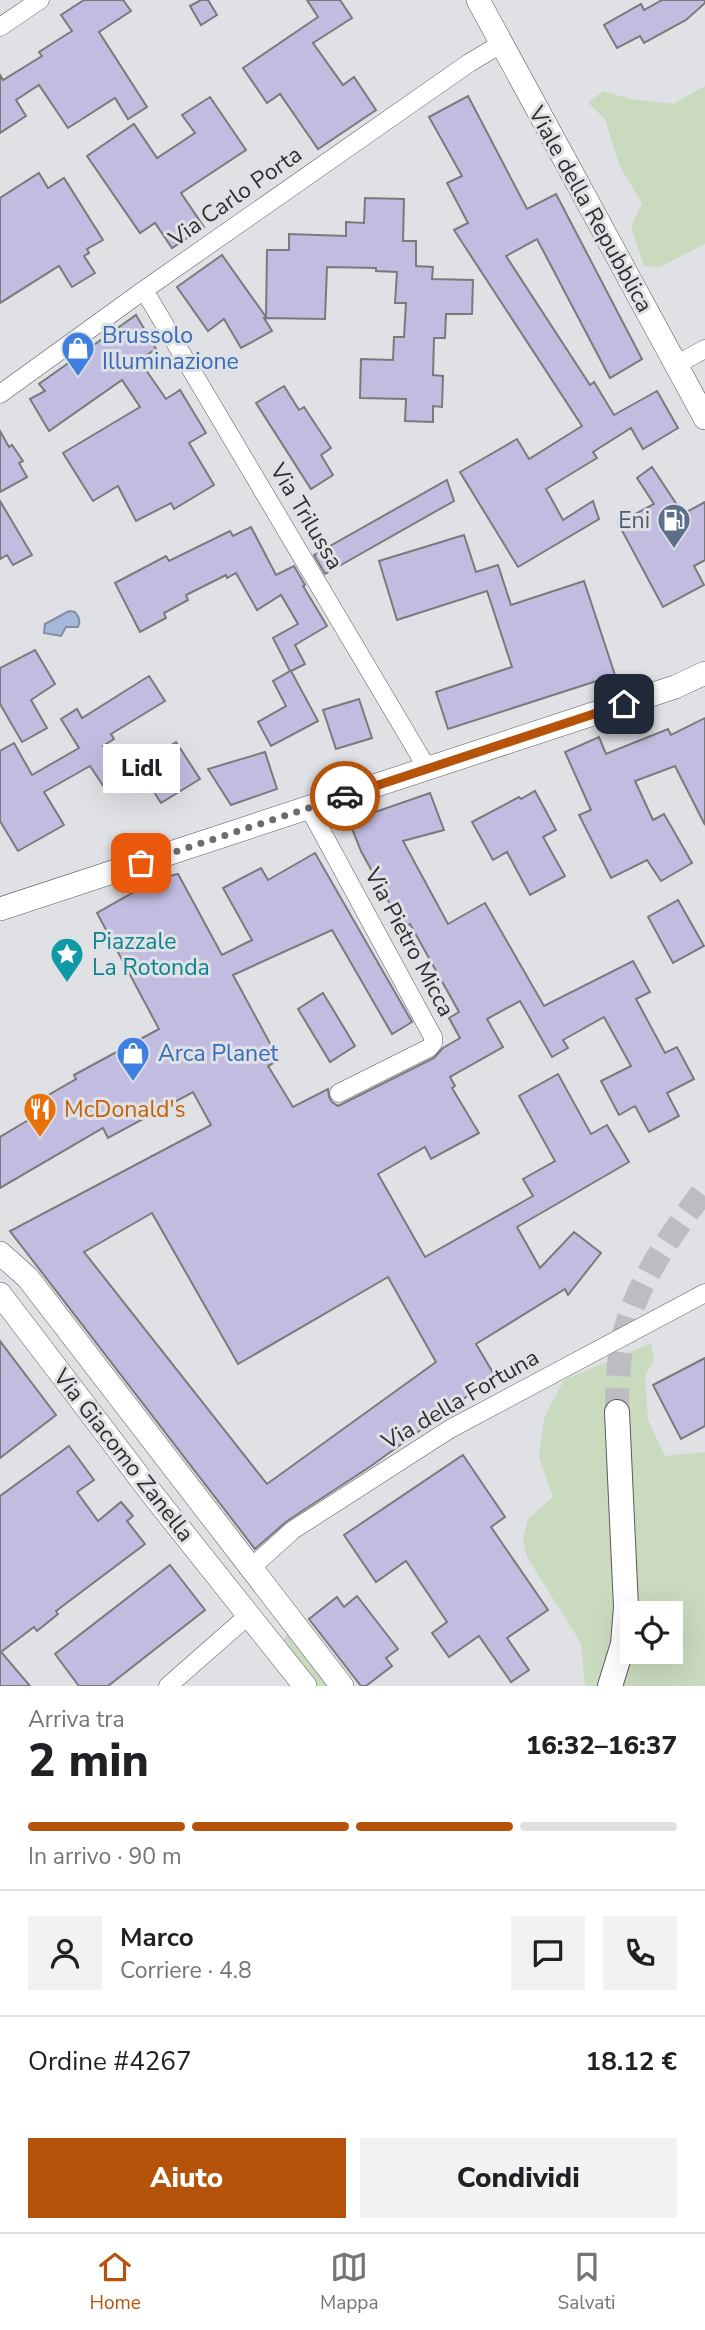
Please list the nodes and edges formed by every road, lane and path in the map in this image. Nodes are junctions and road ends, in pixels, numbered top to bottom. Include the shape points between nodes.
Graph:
1 (40, 0) edge
2 (478, 0) edge
3 (0, 27) edge
4 (501, 44) junction
5 (144, 290) junction
6 (705, 349) edge
7 (676, 365) junction
8 (0, 394) edge
9 (705, 418) edge
10 (705, 673) edge
11 (705, 681) edge
12 (675, 687) junction
13 (427, 768) junction
14 (309, 808) junction
15 (0, 909) edge
16 (339, 1093) dead end
17 (0, 1253) edge
18 (28, 1278) junction
19 (705, 1293) edge
20 (1, 1297) edge
21 (617, 1412) tunnel mouth
22 (252, 1567) junction
23 (250, 1614) junction
24 (168, 1686) edge
25 (305, 1686) edge
26 (342, 1686) edge
27 (610, 1686) edge

1 - 3 street
2 - 4 street, Viale della Repubblica
4 - 5 street, Via Carlo Porta
4 - 7 street, Viale della Repubblica
5 - 8 street, Via Carlo Porta
5 - 13 street, Via Trilussa
6 - 7 street
7 - 9 street, Viale della Repubblica
10 - 12 street
11 - 12 street
12 - 13 street
13 - 14 street
14 - 15 street
14 - 16 street, Via Pietro Micca via 433,1037 429,1048
17 - 18 street, Via Giacomo Zanella
18 - 20 street
18 - 22 street, Via Giacomo Zanella
19 - 22 street, Via della Fortuna via 450,1429 293,1530
20 - 23 street, Via Giacomo Zanella
21 - 27 main road via 626,1607 623,1644
22 - 26 street, Via Giacomo Zanella
23 - 24 street
23 - 25 street, Via Giacomo Zanella

